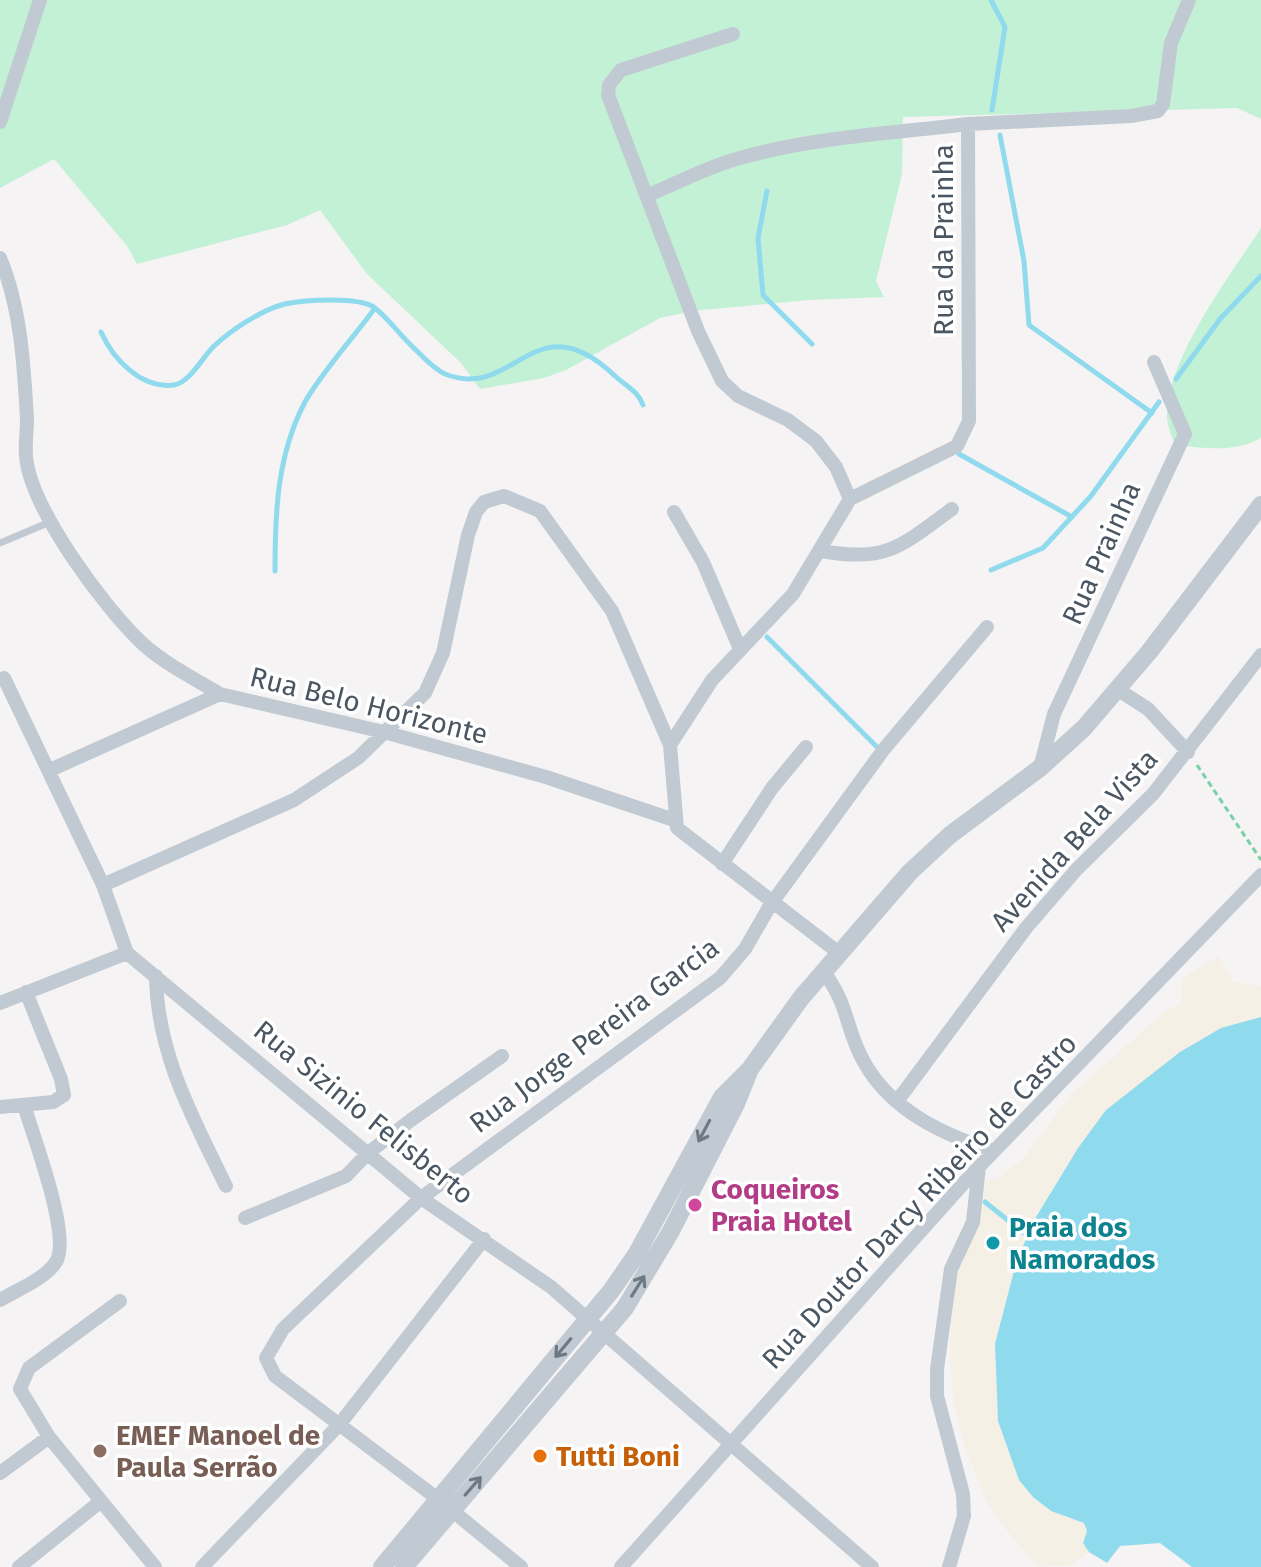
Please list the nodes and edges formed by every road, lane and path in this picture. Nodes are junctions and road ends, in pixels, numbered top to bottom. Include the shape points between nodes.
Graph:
1 (40, 0) edge
2 (1189, 0) edge
3 (733, 34) dead end
4 (0, 122) edge
5 (968, 124) junction
6 (649, 195) junction
7 (0, 258) edge
8 (1154, 362) dead end
9 (850, 499) junction
10 (1261, 505) edge
11 (952, 509) dead end
12 (674, 512) dead end
13 (50, 522) junction
14 (0, 543) edge
15 (821, 551) junction
16 (987, 627) dead end
17 (740, 649) junction
18 (1261, 655) edge
19 (4, 678) dead end
20 (1117, 689) junction
21 (220, 694) junction
22 (384, 732) junction
23 (670, 745) junction
24 (806, 747) dead end
25 (1188, 752) junction
26 (1040, 768) junction
27 (50, 770) junction
28 (674, 820) junction
29 (1261, 860) edge
30 (722, 864) junction
31 (1261, 875) edge
32 (103, 885) junction
33 (771, 904) junction
34 (127, 953) junction
35 (839, 953) junction
36 (823, 971) junction
37 (156, 976) junction
38 (26, 992) junction
39 (0, 1003) edge
40 (502, 1056) dead end
41 (750, 1069) junction
42 (898, 1100) junction
43 (24, 1105) junction
44 (0, 1107) edge
45 (994, 1151) junction
46 (368, 1153) junction
47 (979, 1166) junction
48 (226, 1186) dead end
49 (421, 1198) junction
50 (245, 1218) dead end
51 (484, 1239) junction
52 (0, 1300) edge
53 (120, 1301) dead end
54 (588, 1319) junction
55 (605, 1334) junction
56 (339, 1425) junction
57 (49, 1437) junction
58 (731, 1443) junction
59 (0, 1473) edge
60 (101, 1501) junction
61 (445, 1505) junction
62 (19, 1567) edge
63 (155, 1567) edge
64 (202, 1567) edge
65 (382, 1567) edge
66 (404, 1567) edge
67 (521, 1567) edge
68 (621, 1567) edge
69 (872, 1567) edge
70 (949, 1567) edge

1 - 4 street
2 - 5 street, Rua da Prainha via 1171,43 1158,111
3 - 6 street via 621,70 609,85 608,95
5 - 6 street via 747,156
5 - 9 street, Rua da Prainha via 969,421 957,446
6 - 9 street via 698,331 722,381 738,396 788,420 816,441 836,467
7 - 13 street via 20,339 26,456
8 - 26 street, Rua Prainha via 1185,434 1054,714
9 - 15 street
10 - 20 street
11 - 15 street via 900,547 850,556
12 - 17 street via 703,562
13 - 14 lane
13 - 21 street via 121,622 146,647
15 - 17 street via 793,594
16 - 33 street, Rua Jorge Pereira Garcia via 884,749
17 - 23 street via 712,680
18 - 25 street, Avenida Bela Vista
19 - 27 street
20 - 25 street via 1148,709
20 - 26 street
21 - 22 street, Rua Belo Horizonte
21 - 27 street, Rua Belo Horizonte
22 - 23 street via 425,693 443,653 468,535 484,502 504,496 540,511 612,611
22 - 28 street, Rua Belo Horizonte
22 - 32 street via 358,758 294,800
23 - 28 street
24 - 30 street
25 - 29 path
25 - 42 street, Avenida Bela Vista via 1026,928
26 - 35 street via 950,835
27 - 32 street
28 - 30 street via 682,834
30 - 33 street
31 - 45 street, Rua Doutor Darcy Ribeiro de Castro
32 - 34 street
33 - 35 street
33 - 49 street, Rua Jorge Pereira Garcia via 745,949 720,978
34 - 37 street, Rua Sizinio Felisberto
34 - 38 street
35 - 36 street
36 - 41 street
36 - 42 street via 843,1001 864,1063
37 - 46 street, Rua Sizinio Felisberto
37 - 48 street via 157,1012 180,1093
38 - 39 street
38 - 43 street via 64,1090 59,1100
40 - 46 street
41 -> 54 street via 722,1097 636,1255
55 -> 41 street via 671,1231
42 - 45 street via 937,1131
43 - 44 street
43 - 52 street via 61,1251 53,1266
45 - 47 street, Rua Doutor Darcy Ribeiro de Castro
46 - 49 street, Rua Sizinio Felisberto
46 - 50 street via 346,1176
47 - 58 street, Rua Doutor Darcy Ribeiro de Castro
47 - 70 street via 973,1222 951,1269 937,1369 937,1396 963,1494 964,1516
49 - 51 street, Rua Sizinio Felisberto
49 - 56 street, Rua Jorge Pereira Garcia via 283,1329 266,1358 275,1376
51 - 54 street, Rua Sizinio Felisberto
51 - 56 street
53 - 57 street via 29,1368 20,1383 23,1399
54 - 55 street, Rua Sizinio Felisberto
54 -> 61 street
55 - 58 street, Rua Sizinio Felisberto
61 -> 55 street
56 - 61 street
56 - 64 street
57 - 59 street
57 - 60 street
58 - 68 street, Rua Doutor Darcy Ribeiro de Castro
58 - 69 street, Rua Sizinio Felisberto
60 - 62 street
60 - 63 street
61 - 65 street
61 - 66 street
61 - 67 street

